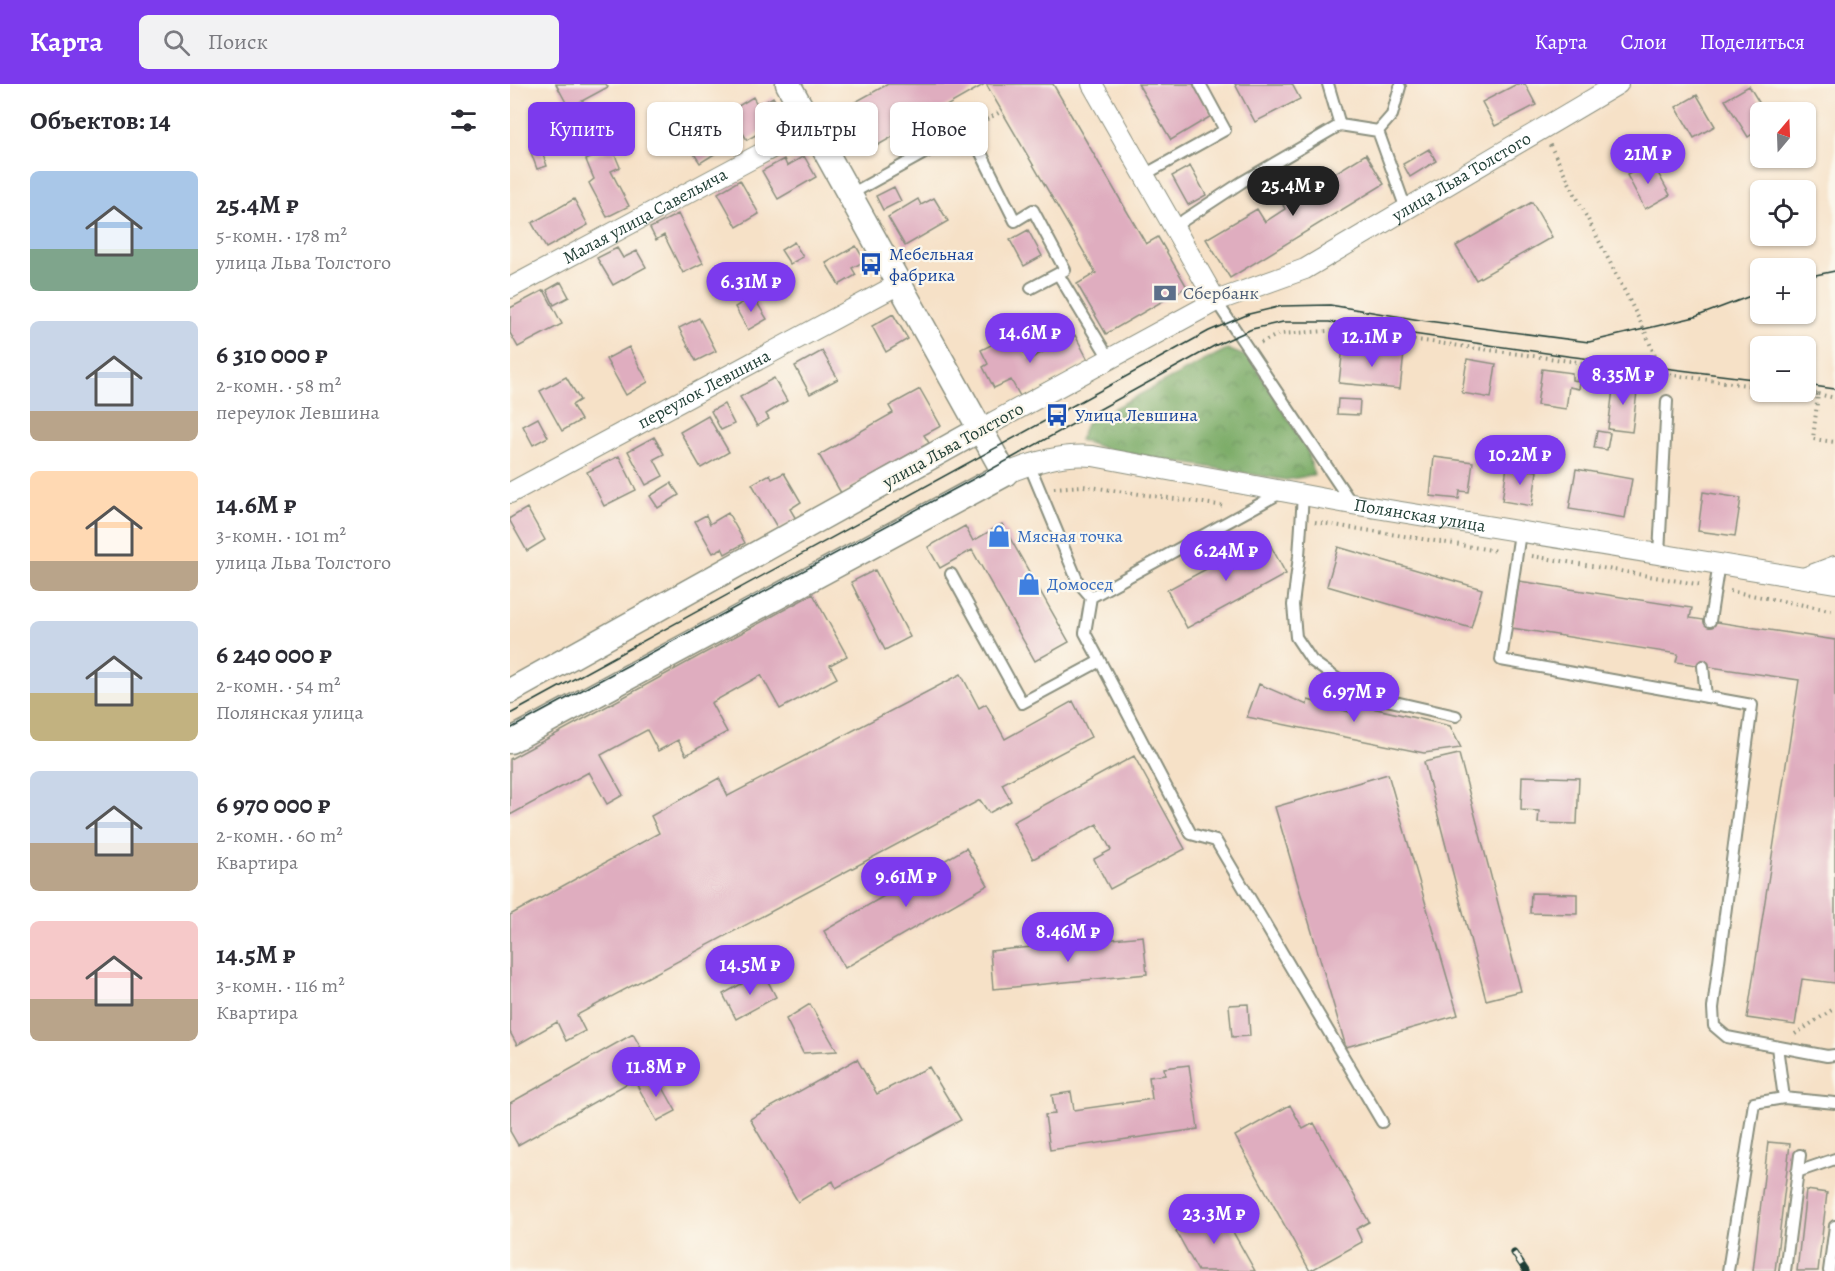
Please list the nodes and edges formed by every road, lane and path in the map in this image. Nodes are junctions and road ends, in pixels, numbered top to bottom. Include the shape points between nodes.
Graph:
1 (788, 84) edge
2 (1092, 84) edge
3 (1200, 84) edge
4 (1328, 84) edge
5 (1611, 86) edge
6 (1400, 87) dead end
7 (798, 102) edge
8 (1340, 125) junction
9 (1542, 128) junction
10 (1378, 131) junction
11 (757, 156) edge
12 (827, 156) edge
13 (1144, 175) junction
14 (849, 195) junction
15 (1406, 209) junction
16 (1174, 226) junction
17 (1058, 274) junction
18 (899, 284) junction
19 (510, 288) edge
20 (1032, 288) dead end
21 (1216, 301) junction
22 (1254, 346) dead end
23 (1110, 360) junction
24 (1661, 375) junction
25 (1750, 386) edge
26 (1818, 394) joint
27 (1835, 398) edge
28 (1667, 401) joint
29 (979, 430) junction
30 (1835, 442) edge
31 (1029, 464) junction
32 (1005, 474) junction
33 (1040, 489) junction
34 (1282, 492) junction
35 (510, 493) edge
36 (1303, 495) junction
37 (1352, 504) junction
38 (1249, 510) junction
39 (1301, 520) junction
40 (1520, 533) junction
41 (1517, 554) junction
42 (1659, 554) junction
43 (1719, 563) junction
44 (1835, 566) edge
45 (951, 574) dead end
46 (1804, 578) junction
47 (1835, 583) edge
48 (1715, 588) junction
49 (1091, 597) junction
50 (1835, 611) edge
51 (1710, 621) dead end
52 (1100, 661) junction
53 (1703, 666) dead end
54 (510, 691) edge
55 (1706, 696) junction
56 (1456, 716) dead end
57 (510, 741) edge
58 (1835, 1008) edge
59 (1777, 1047) junction
60 (1835, 1055) edge
61 (1784, 1098) junction
62 (1835, 1103) edge
63 (1383, 1122) dead end
64 (1800, 1155) dead end
65 (1835, 1159) edge
66 (1797, 1172) junction
67 (1835, 1226) edge
68 (1728, 1271) edge
69 (1785, 1271) edge
70 (1829, 1271) edge

1 - 7 street
2 - 13 street
3 - 13 lane via 1225,130
4 - 8 lane
5 - 9 street, улица Льва Толстого
6 - 10 lane via 1392,115
8 - 10 lane
8 - 16 lane
9 - 15 street, улица Льва Толстого
9 - 24 path via 1644,329
10 - 15 lane
11 - 19 street, Малая улица Савельича
12 - 14 street
13 - 16 street
14 - 17 lane via 958,134 974,139 1015,220 1034,210 1065,270
14 - 18 street
15 - 21 street, улица Льва Толстого via 1305,269
16 - 21 street
17 - 20 lane
17 - 23 lane
18 - 29 street
18 - 35 street, переулок Левшина
21 - 23 street, улица Льва Толстого
21 - 37 lane
22 - 24 path via 1279,334 1343,330
23 - 29 street, улица Льва Толстого
24 - 25 path
24 - 28 path
26 - 27 path
26 - 30 path via 1813,439
28 - 42 lane
29 - 32 street
29 - 54 street, улица Льва Толстого
31 - 32 street, Полянская улица
31 - 33 lane
31 - 34 street, Полянская улица via 1075,454
32 - 57 street
33 - 38 path via 1083,486
33 - 49 lane via 1078,582
34 - 36 street, Полянская улица
34 - 38 lane
36 - 37 street, Полянская улица
36 - 39 lane
37 - 40 street, Полянская улица
38 - 49 lane
39 - 41 path
39 - 56 lane via 1293,605 1296,637 1312,661 1347,686 1382,699
40 - 41 lane
40 - 42 street, Полянская улица
41 - 48 path
41 - 55 lane via 1501,660
42 - 43 street, Полянская улица
43 - 46 street, Полянская улица
43 - 48 lane
44 - 46 street
45 - 52 lane via 1023,703
46 - 47 street, Полянская улица
48 - 50 path
48 - 51 lane
49 - 52 lane via 1085,633
52 - 63 lane via 1191,834 1216,841
53 - 55 lane
55 - 59 lane via 1752,705 1713,1008 1714,1026 1727,1037
58 - 59 path
59 - 60 lane
59 - 61 lane
61 - 62 lane
61 - 68 lane via 1754,1103
64 - 66 lane
65 - 66 lane
66 - 69 lane
67 - 70 lane

